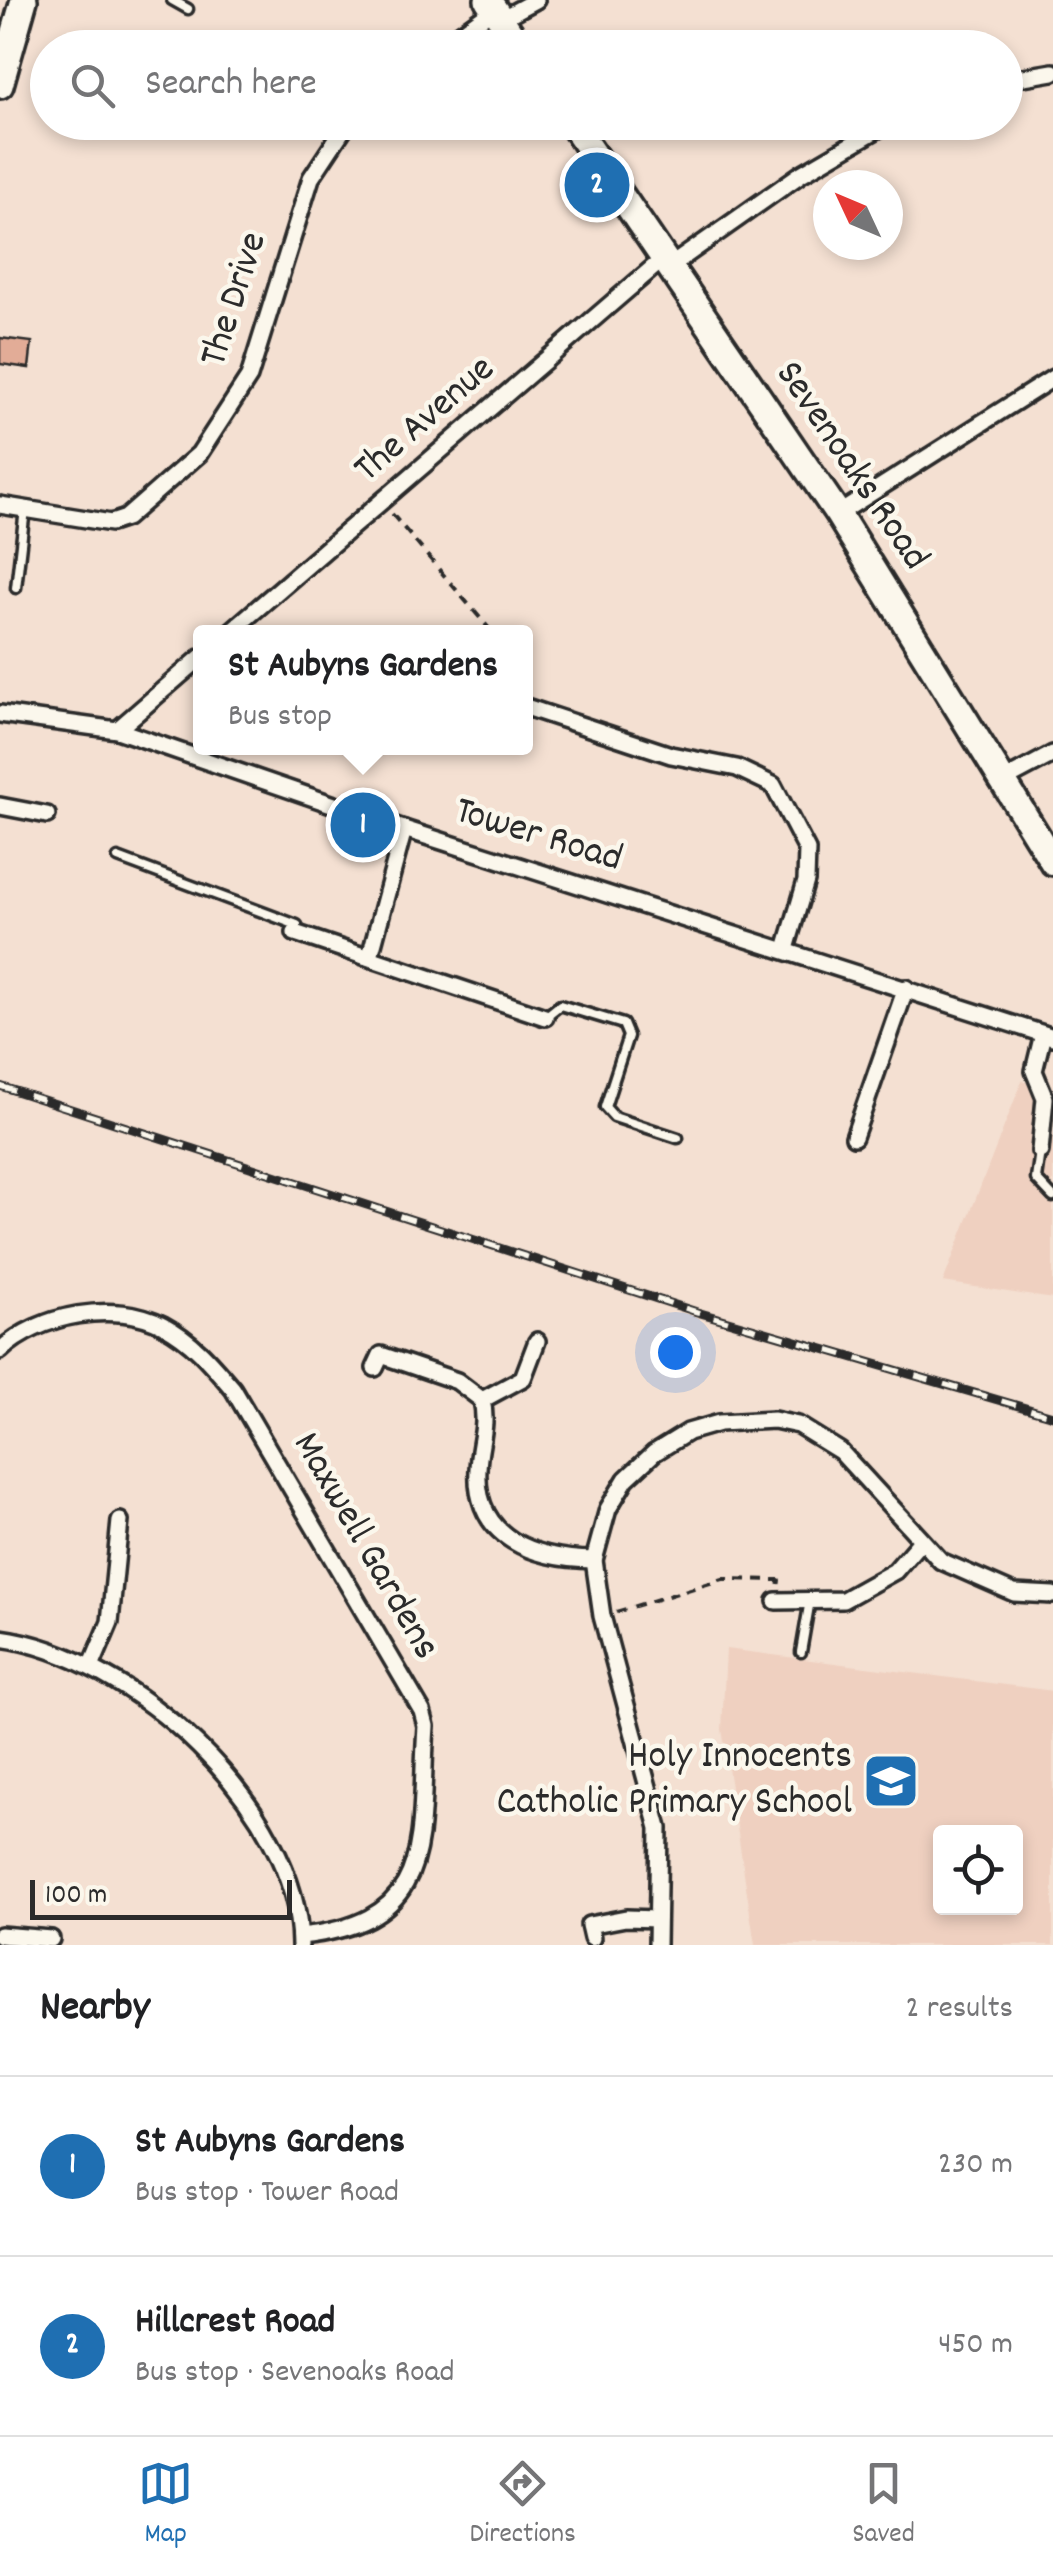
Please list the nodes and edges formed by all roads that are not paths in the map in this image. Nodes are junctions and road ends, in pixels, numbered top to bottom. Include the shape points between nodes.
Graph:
1 (24, 0) edge
2 (172, 0) edge
3 (536, 0) edge
4 (188, 9) dead end
5 (495, 9) edge
6 (465, 30) edge
7 (1053, 72) edge
8 (1023, 77) edge
9 (0, 85) edge
10 (336, 140) edge
11 (583, 140) edge
12 (859, 140) edge
13 (666, 263) junction
14 (1053, 378) edge
15 (0, 506) edge
16 (25, 509) junction
17 (838, 514) junction
18 (16, 588) dead end
19 (238, 625) edge
20 (193, 664) edge
21 (533, 709) edge
22 (0, 714) edge
23 (117, 730) junction
24 (1053, 754) edge
25 (1004, 780) junction
26 (0, 806) edge
27 (47, 814) dead end
28 (404, 829) junction
29 (118, 858) dead end
30 (1053, 862) edge
31 (295, 934) joint
32 (786, 948) junction
33 (370, 956) junction
34 (906, 988) junction
35 (545, 1017) joint
36 (1048, 1035) edge
37 (854, 1137) dead end
38 (678, 1138) dead end
39 (1040, 1151) joint
40 (1053, 1197) edge
41 (537, 1340) dead end
42 (0, 1351) edge
43 (375, 1368) dead end
44 (482, 1400) junction
45 (120, 1522) dead end
46 (920, 1542) junction
47 (594, 1560) junction
48 (1053, 1594) edge
49 (810, 1600) junction
50 (776, 1601) road end
51 (0, 1638) edge
52 (801, 1652) dead end
53 (90, 1667) junction
54 (657, 1920) junction
55 (0, 1935) edge
56 (592, 1938) dead end
57 (50, 1940) dead end
58 (300, 1941) edge
59 (657, 1945) edge

1 - 9 main road
2 - 4 lane
3 - 5 street
5 - 6 street
7 - 8 street
10 - 16 street, The Drive via 312,178 249,378 210,442 126,518 111,523
11 - 13 main road, Sevenoaks Road
12 - 13 street, The Avenue
13 - 17 main road, Sevenoaks Road
13 - 19 street, The Avenue
14 - 17 street
15 - 16 street, The Drive
16 - 18 lane
17 - 25 main road, Sevenoaks Road
20 - 23 street
21 - 32 street via 737,768 773,785 807,850 806,881
22 - 23 street, Tower Road
23 - 28 street, Tower Road
24 - 25 street
25 - 30 main road, Sevenoaks Road
26 - 27 street
28 - 32 street, Tower Road
28 - 33 street
29 - 31 lane via 297,925
31 - 33 street
32 - 34 street, Tower Road
33 - 35 street
34 - 36 street, Tower Road
34 - 37 street
35 - 38 lane via 560,1005 622,1024 628,1036 605,1107 614,1118
36 - 39 street via 1034,1071 1045,1098
39 - 40 lane via 1036,1179
41 - 44 street via 523,1378
42 - 58 street, Maxwell Gardens via 58,1318 109,1313 160,1323 198,1348 233,1388 422,1711 416,1869 394,1902 366,1920
43 - 44 street via 381,1355 457,1381
44 - 47 street via 488,1426 479,1495 489,1518 522,1550
45 - 53 street via 110,1622
46 - 47 street via 822,1436 786,1422 749,1419 688,1432 626,1479 608,1509
46 - 48 street via 966,1574 1014,1593
46 - 49 street via 895,1571 842,1600
47 - 54 street via 602,1616 659,1828
49 - 50 street
49 - 52 lane
51 - 53 street
53 - 58 street via 154,1704 242,1796 288,1886
54 - 56 street via 589,1924
54 - 59 street
55 - 57 street

